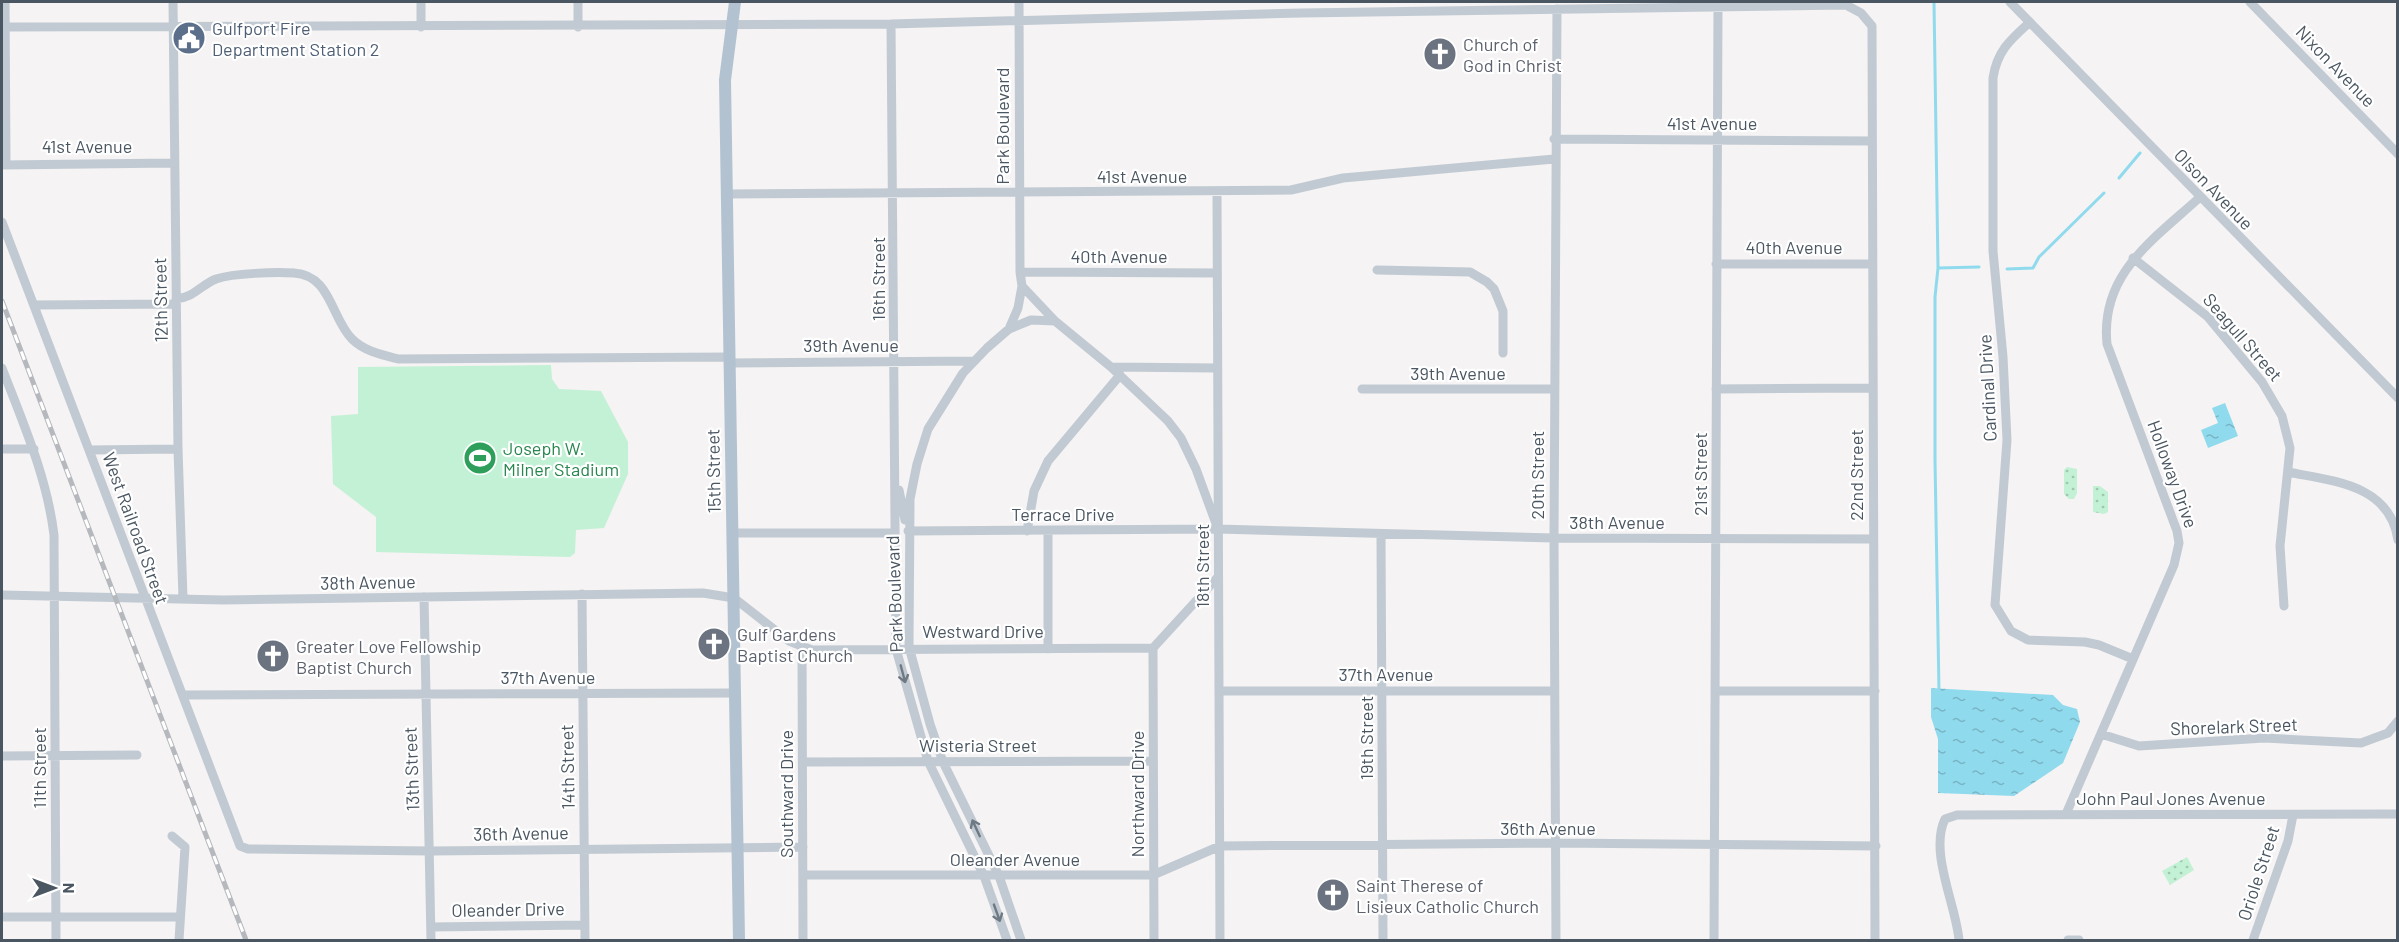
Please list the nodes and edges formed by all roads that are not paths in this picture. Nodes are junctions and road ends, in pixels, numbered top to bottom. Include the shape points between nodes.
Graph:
1 (5, 2) edge
2 (173, 2) edge
3 (421, 2) edge
4 (578, 2) edge
5 (735, 2) edge
6 (1019, 2) edge
7 (1301, 2) edge
8 (2010, 2) edge
9 (2250, 2) edge
10 (1582, 5) edge
11 (1718, 8) junction
12 (1557, 9) junction
13 (1301, 13) junction
14 (1019, 21) junction
15 (2030, 22) junction
16 (731, 24) junction
17 (891, 24) junction
18 (3, 27) edge
19 (173, 27) junction
20 (421, 27) junction
21 (578, 27) junction
22 (1554, 139) junction
23 (1716, 139) junction
24 (1870, 141) junction
25 (2397, 154) edge
26 (1554, 159) junction
27 (173, 163) junction
28 (4, 164) edge
29 (1018, 192) junction
30 (1217, 192) junction
31 (893, 193) junction
32 (727, 194) junction
33 (2199, 198) junction
34 (2, 222) edge
35 (2133, 258) junction
36 (1716, 264) junction
37 (1871, 264) junction
38 (1377, 270) dead end
39 (1020, 272) junction
40 (1218, 273) junction
41 (1022, 286) junction
42 (176, 302) junction
43 (33, 305) junction
44 (1055, 321) junction
45 (1009, 329) junction
46 (1503, 353) dead end
47 (729, 360) junction
48 (895, 362) junction
49 (973, 362) junction
50 (1112, 367) junction
51 (2, 368) edge
52 (1218, 368) junction
53 (1120, 375) junction
54 (1873, 388) junction
55 (1362, 389) dead end
56 (1554, 389) junction
57 (1716, 389) junction
58 (2397, 398) edge
59 (178, 448) junction
60 (2, 449) edge
61 (34, 449) junction
62 (89, 450) junction
63 (895, 467) junction
64 (2288, 472) junction
65 (1218, 530) junction
66 (908, 531) junction
67 (1027, 531) junction
68 (1048, 531) junction
69 (732, 533) junction
70 (895, 533) junction
71 (1381, 535) junction
72 (1554, 538) junction
73 (1717, 538) junction
74 (1873, 539) junction
75 (2397, 540) edge
76 (1218, 577) junction
77 (582, 594) junction
78 (2, 595) edge
79 (56, 596) junction
80 (144, 597) junction
81 (424, 597) junction
82 (183, 598) junction
83 (734, 598) junction
84 (2284, 606) dead end
85 (802, 647) junction
86 (909, 647) junction
87 (1153, 648) junction
88 (896, 649) junction
89 (1048, 649) junction
90 (2133, 659) junction
91 (1382, 690) junction
92 (1219, 691) junction
93 (1554, 691) junction
94 (1717, 691) junction
95 (1875, 691) junction
96 (735, 693) junction
97 (425, 694) junction
98 (583, 694) junction
99 (183, 695) junction
100 (2397, 721) edge
101 (2101, 734) junction
102 (55, 755) junction
103 (137, 755) dead end
104 (2, 756) edge
105 (928, 761) junction
106 (1153, 761) junction
107 (803, 762) junction
108 (943, 762) junction
109 (2066, 814) junction
110 (2397, 814) edge
111 (2293, 815) junction
112 (172, 836) dead end
113 (1556, 843) junction
114 (240, 846) joint
115 (1220, 846) junction
116 (1383, 846) junction
117 (1715, 846) junction
118 (1875, 846) junction
119 (738, 847) junction
120 (803, 847) junction
121 (584, 849) junction
122 (430, 851) junction
123 (803, 875) junction
124 (1153, 875) junction
125 (984, 876) junction
126 (999, 876) junction
127 (2, 917) edge
128 (56, 917) junction
129 (179, 917) junction
130 (585, 925) junction
131 (431, 927) junction
132 (56, 940) edge
133 (179, 940) edge
134 (431, 940) edge
135 (585, 940) edge
136 (739, 940) edge
137 (803, 940) edge
138 (1007, 940) edge
139 (1021, 940) edge
140 (1154, 940) edge
141 (1220, 940) edge
142 (1383, 940) edge
143 (1556, 940) edge
144 (1714, 940) edge
145 (1875, 940) edge
146 (1959, 940) edge
147 (2068, 940) edge
148 (2079, 940) edge
149 (2253, 940) edge

1 - 18 street
2 - 19 street, 12th Street
3 - 20 street
4 - 21 street
5 - 16 main road, 15th Street
6 - 14 street, Park Boulevard
7 - 13 street
8 - 15 street, Olson Avenue
9 - 25 street, Nixon Avenue
10 - 11 street
10 - 12 street
11 - 23 street, 21st Street
11 - 24 street, 22nd Street via 1846,5 1861,13 1872,26
12 - 13 street
12 - 22 street, 20th Street
13 - 14 street
14 - 17 street
14 - 29 street, Park Boulevard
15 - 33 street, Olson Avenue
15 - 90 street, Cardinal Drive via 2006,43 1993,78 1993,259 2004,357 2007,440 1995,605 2011,631 2028,640 2092,643
16 - 17 street
16 - 21 street
16 - 32 main road, 15th Street via 725,80
17 - 31 street, 16th Street
18 - 19 street
18 - 28 street
19 - 20 street
19 - 27 street, 12th Street
20 - 21 street
22 - 23 street, 41st Avenue
22 - 26 street, 20th Street
23 - 24 street, 41st Avenue
23 - 36 street, 21st Street
24 - 37 street, 22nd Street
26 - 30 street, 41st Avenue via 1355,176 1291,190
26 - 56 street, 20th Street
27 - 28 street, 41st Avenue
27 - 42 street, 12th Street
29 - 30 street, 41st Avenue
29 - 31 street, 41st Avenue
29 - 39 street, Park Boulevard
30 - 40 street, 18th Street
31 - 32 street, 41st Avenue
31 - 48 street, 16th Street
32 - 47 main road, 15th Street
33 - 35 street, Holloway Drive
33 - 58 street, Olson Avenue
34 - 43 street, West Railroad Street
35 - 64 street, Seagull Street via 2208,317 2262,382 2275,401 2287,432
35 - 90 street, Holloway Drive via 2123,271 2105,326 2179,543 2174,565
36 - 37 street, 40th Avenue
36 - 57 street, 21st Street
37 - 54 street, 22nd Street
38 - 46 street via 1470,272 1488,282 1503,311
39 - 40 street, 40th Avenue
39 - 41 street, Park Boulevard
40 - 52 street, 18th Street
41 - 44 street
41 - 45 street, Park Boulevard
42 - 43 street
42 - 47 street, 39th Avenue via 224,277 295,273 310,277 325,290 352,339 373,352 398,359
42 - 59 street, 12th Street
43 - 62 street, West Railroad Street
44 - 45 street, Park Boulevard via 1031,320
44 - 50 street
45 - 49 street, Park Boulevard
47 - 48 street, 39th Avenue
47 - 69 main road, 15th Street
48 - 49 street, 39th Avenue
48 - 63 street, 16th Street
49 - 66 street, Park Boulevard via 949,392 925,437 910,499
50 - 52 street
50 - 53 street
51 - 61 street
52 - 65 street, 18th Street
53 - 65 street via 1181,438
53 - 67 street via 1048,461 1034,490
54 - 57 street
54 - 74 street, 22nd Street
55 - 56 street, 39th Avenue
56 - 72 street, 20th Street
57 - 73 street, 21st Street
59 - 62 street
59 - 82 street, 12th Street
60 - 61 street
61 - 79 street via 51,513
62 - 80 street, West Railroad Street
63 - 66 street
63 - 70 street, 16th Street
64 - 75 street via 2335,480 2368,494 2390,515
64 - 84 street, Seagull Street via 2280,546
65 - 68 street, Terrace Drive
65 - 71 street, 38th Avenue
65 - 76 street, 18th Street
66 - 67 street, Terrace Drive
66 - 86 street, Park Boulevard
67 - 68 street, Terrace Drive
68 - 89 street
69 - 70 street
69 - 83 main road, 15th Street
70 - 88 street, Park Boulevard
71 - 72 street, 38th Avenue
71 - 91 street, 19th Street
72 - 73 street, 38th Avenue
72 - 93 street, 20th Street
73 - 74 street, 38th Avenue
73 - 94 street, 21st Street
74 - 95 street, 22nd Street
76 - 87 street
76 - 92 street, 18th Street
77 - 81 street, 38th Avenue
77 - 83 street, 38th Avenue via 703,593
77 - 98 street, 14th Street
78 - 79 street, 38th Avenue
79 - 80 street, 38th Avenue
79 - 102 street, 11th Street
80 - 82 street, 38th Avenue
80 - 99 street, West Railroad Street
81 - 82 street, 38th Avenue
81 - 97 street, 13th Street
83 - 85 street, Westward Drive
83 - 96 main road, 15th Street
85 - 88 street, Westward Drive
85 - 107 street, Southward Drive
86 - 88 street, Westward Drive
86 - 89 street, Westward Drive
86 - 108 street, Park Boulevard
87 - 89 street, Westward Drive
87 - 106 street, Northward Drive
88 -> 105 street, Park Boulevard
90 - 101 street, Holloway Drive
91 - 92 street, 37th Avenue
91 - 93 street, 37th Avenue
91 - 116 street, 19th Street
92 - 115 street, 18th Street
93 - 113 street, 20th Street
94 - 95 street
94 - 117 street, 21st Street
95 - 118 street, 22nd Street
96 - 98 street, 37th Avenue
96 - 119 main road, 15th Street
97 - 98 street, 37th Avenue
97 - 99 street, 37th Avenue
97 - 122 street, 13th Street
98 - 121 street, 14th Street
99 - 114 street, West Railroad Street
100 - 101 street, Shorelark Street via 2388,733 2361,743 2264,738 2139,746
101 - 109 street, Holloway Drive
102 - 103 street
102 - 104 street
102 - 128 street, 11th Street
105 - 107 street, Wisteria Street
105 - 108 street, Wisteria Street
105 - 125 street, Park Boulevard
106 - 108 street, Wisteria Street
106 - 124 street, Northward Drive
107 - 120 street, Southward Drive
126 -> 108 street, Park Boulevard
109 - 111 street, John Paul Jones Avenue
109 - 146 street, John Paul Jones Avenue via 1945,819 1940,829 1942,864
110 - 111 street, John Paul Jones Avenue
111 - 149 street, Oriole Street via 2288,841
112 - 129 street via 185,847
113 - 116 street, 36th Avenue
113 - 117 street, 36th Avenue
113 - 143 street, 20th Street
114 - 122 street, 36th Avenue
115 - 116 street, 36th Avenue
115 - 124 street, Oleander Avenue
115 - 141 street, 18th Street
116 - 142 street, 19th Street
117 - 118 street, 36th Avenue
117 - 144 street, 21st Street
118 - 145 street, 22nd Street
119 - 120 street, 36th Avenue
119 - 121 street, 36th Avenue
119 - 136 main road, 15th Street
120 - 123 street, Southward Drive
121 - 122 street, 36th Avenue
121 - 130 street, 14th Street
122 - 131 street, 13th Street
123 - 125 street, Oleander Avenue
123 - 137 street, Southward Drive
124 - 126 street, Oleander Avenue
124 - 140 street, Northward Drive
125 - 126 street, Oleander Avenue
125 -> 138 street, Park Boulevard
126 - 139 street, Park Boulevard
127 - 128 street
128 - 129 street
128 - 132 street, 11th Street
129 - 133 street
130 - 131 street, Oleander Drive
130 - 135 street, 14th Street
131 - 134 street, 13th Street
147 - 148 street

